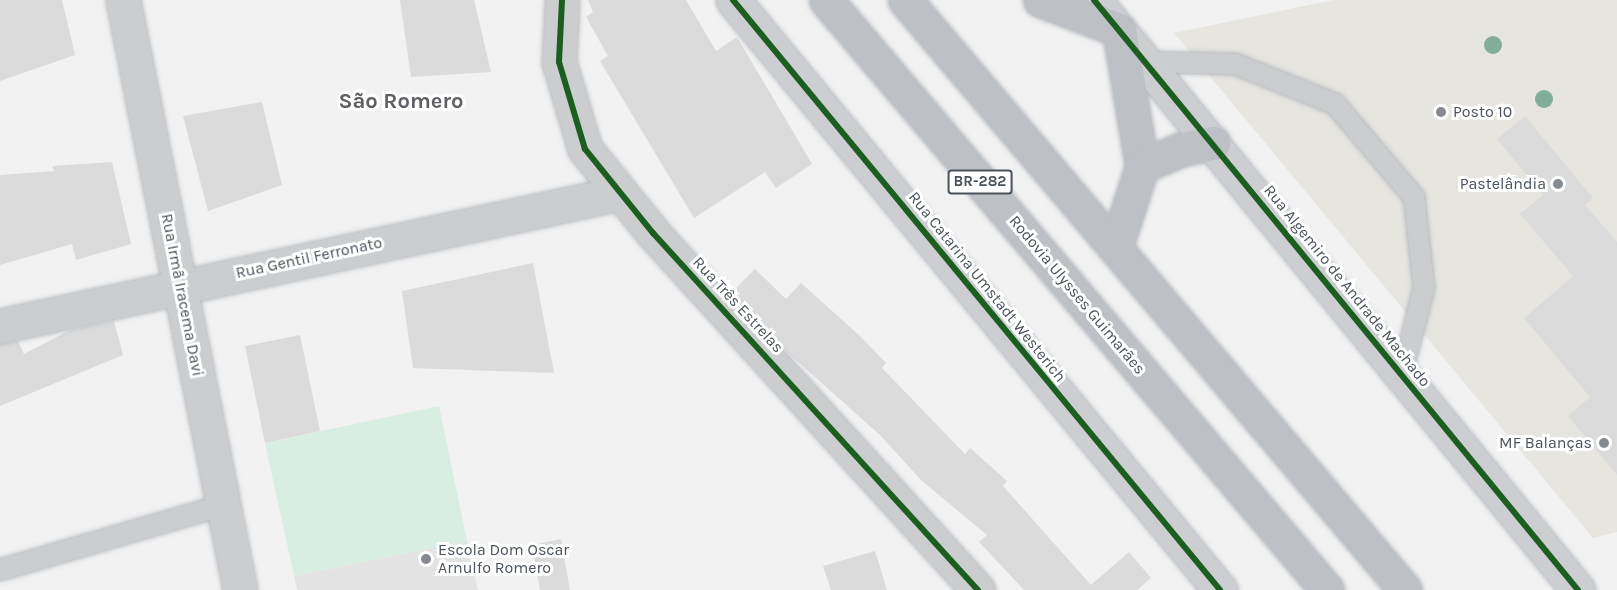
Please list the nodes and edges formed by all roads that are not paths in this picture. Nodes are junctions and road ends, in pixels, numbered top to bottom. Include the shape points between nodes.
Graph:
1 (123, 0) edge
2 (562, 0) edge
3 (734, 0) edge
4 (826, 0) edge
5 (905, 0) edge
6 (1040, 0) edge
7 (1094, 0) edge
8 (1119, 30) junction
9 (1146, 62) junction
10 (1213, 143) junction
11 (1143, 166) junction
12 (620, 193) junction
13 (1116, 247) junction
14 (180, 285) junction
15 (0, 326) edge
16 (1402, 373) junction
17 (224, 505) junction
18 (0, 570) edge
19 (240, 590) edge
20 (978, 590) edge
21 (1220, 590) edge
22 (1328, 590) edge
23 (1405, 590) edge
24 (1578, 590) edge

1 - 14 street, Rua Irmã Iracema Davi
2 - 12 street, Rua Três Estrelas via 559,62 585,149
3 - 21 street, Rua Catarina Umstadt Westerich
4 - 22 highway, Rodovia Ulysses Guimarães / BR-282
5 - 13 highway
6 - 8 highway
7 - 8 street, Rua Algemiro de Andrade Machado
8 - 9 street, Rua Algemiro de Andrade Machado
8 - 11 highway
9 - 10 street, Rua Algemiro de Andrade Machado
9 - 16 lane via 1235,64 1335,104 1414,197 1424,288
10 - 11 highway via 1182,148
10 - 16 street, Rua Algemiro de Andrade Machado
11 - 13 highway
12 - 14 street, Rua Gentil Ferronato
12 - 20 street, Rua Três Estrelas
13 - 23 highway
14 - 15 street, Rua Gentil Ferronato
14 - 17 street, Rua Irmã Iracema Davi
16 - 24 street, Rua Algemiro de Andrade Machado
17 - 18 lane
17 - 19 street, Rua Irmã Iracema Davi

